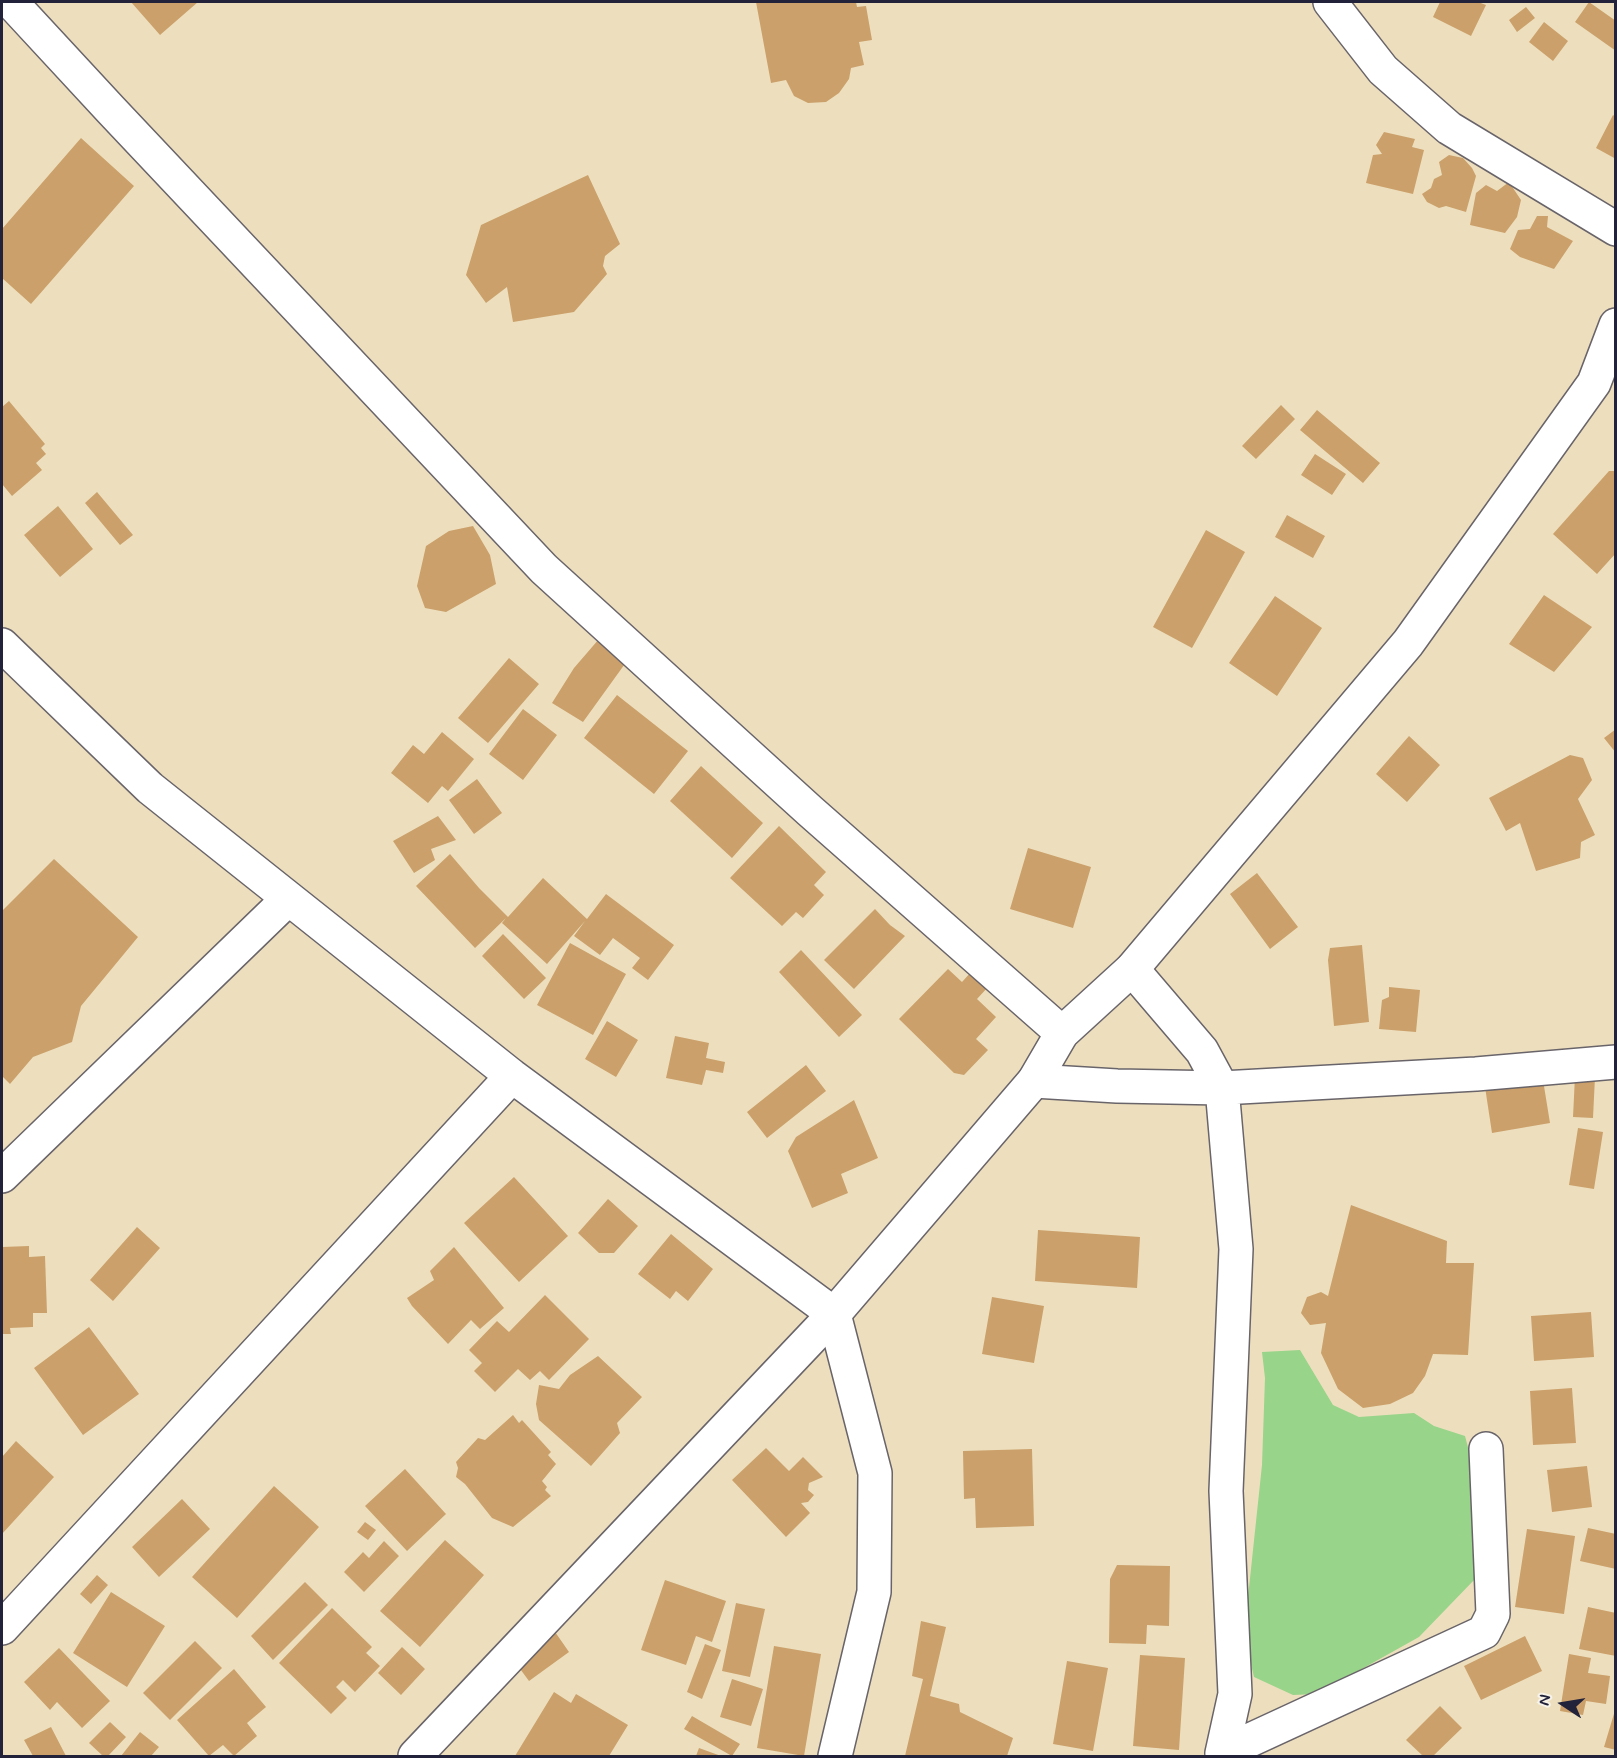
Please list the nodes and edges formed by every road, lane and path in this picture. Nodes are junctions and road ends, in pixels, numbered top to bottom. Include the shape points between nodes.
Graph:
1 (11, 2) edge
2 (1330, 2) edge
3 (1616, 229) edge
4 (1616, 325) edge
5 (2, 645) edge
6 (288, 899) junction
7 (1132, 969) junction
8 (1062, 1033) junction
9 (1616, 1062) edge
10 (512, 1076) junction
11 (1034, 1081) junction
12 (1222, 1088) junction
13 (2, 1176) edge
14 (834, 1314) junction
15 (1486, 1449) dead end
16 (2, 1628) edge
17 (1224, 1755) edge
18 (415, 1756) edge
19 (835, 1756) edge

1 - 8 street via 543,569
2 - 3 street via 1383,70 1449,128
4 - 7 street via 1594,383 1408,643
5 - 6 street via 150,788
6 - 10 street
6 - 13 street
7 - 8 street
7 - 12 street via 1202,1051
8 - 11 street
9 - 12 street
10 - 14 street
10 - 16 street
11 - 12 street
11 - 14 street
12 - 17 street via 1236,1249 1226,1491 1235,1694
14 - 18 street
14 - 19 street via 875,1473 874,1592
15 - 17 street via 1493,1614 1484,1632

